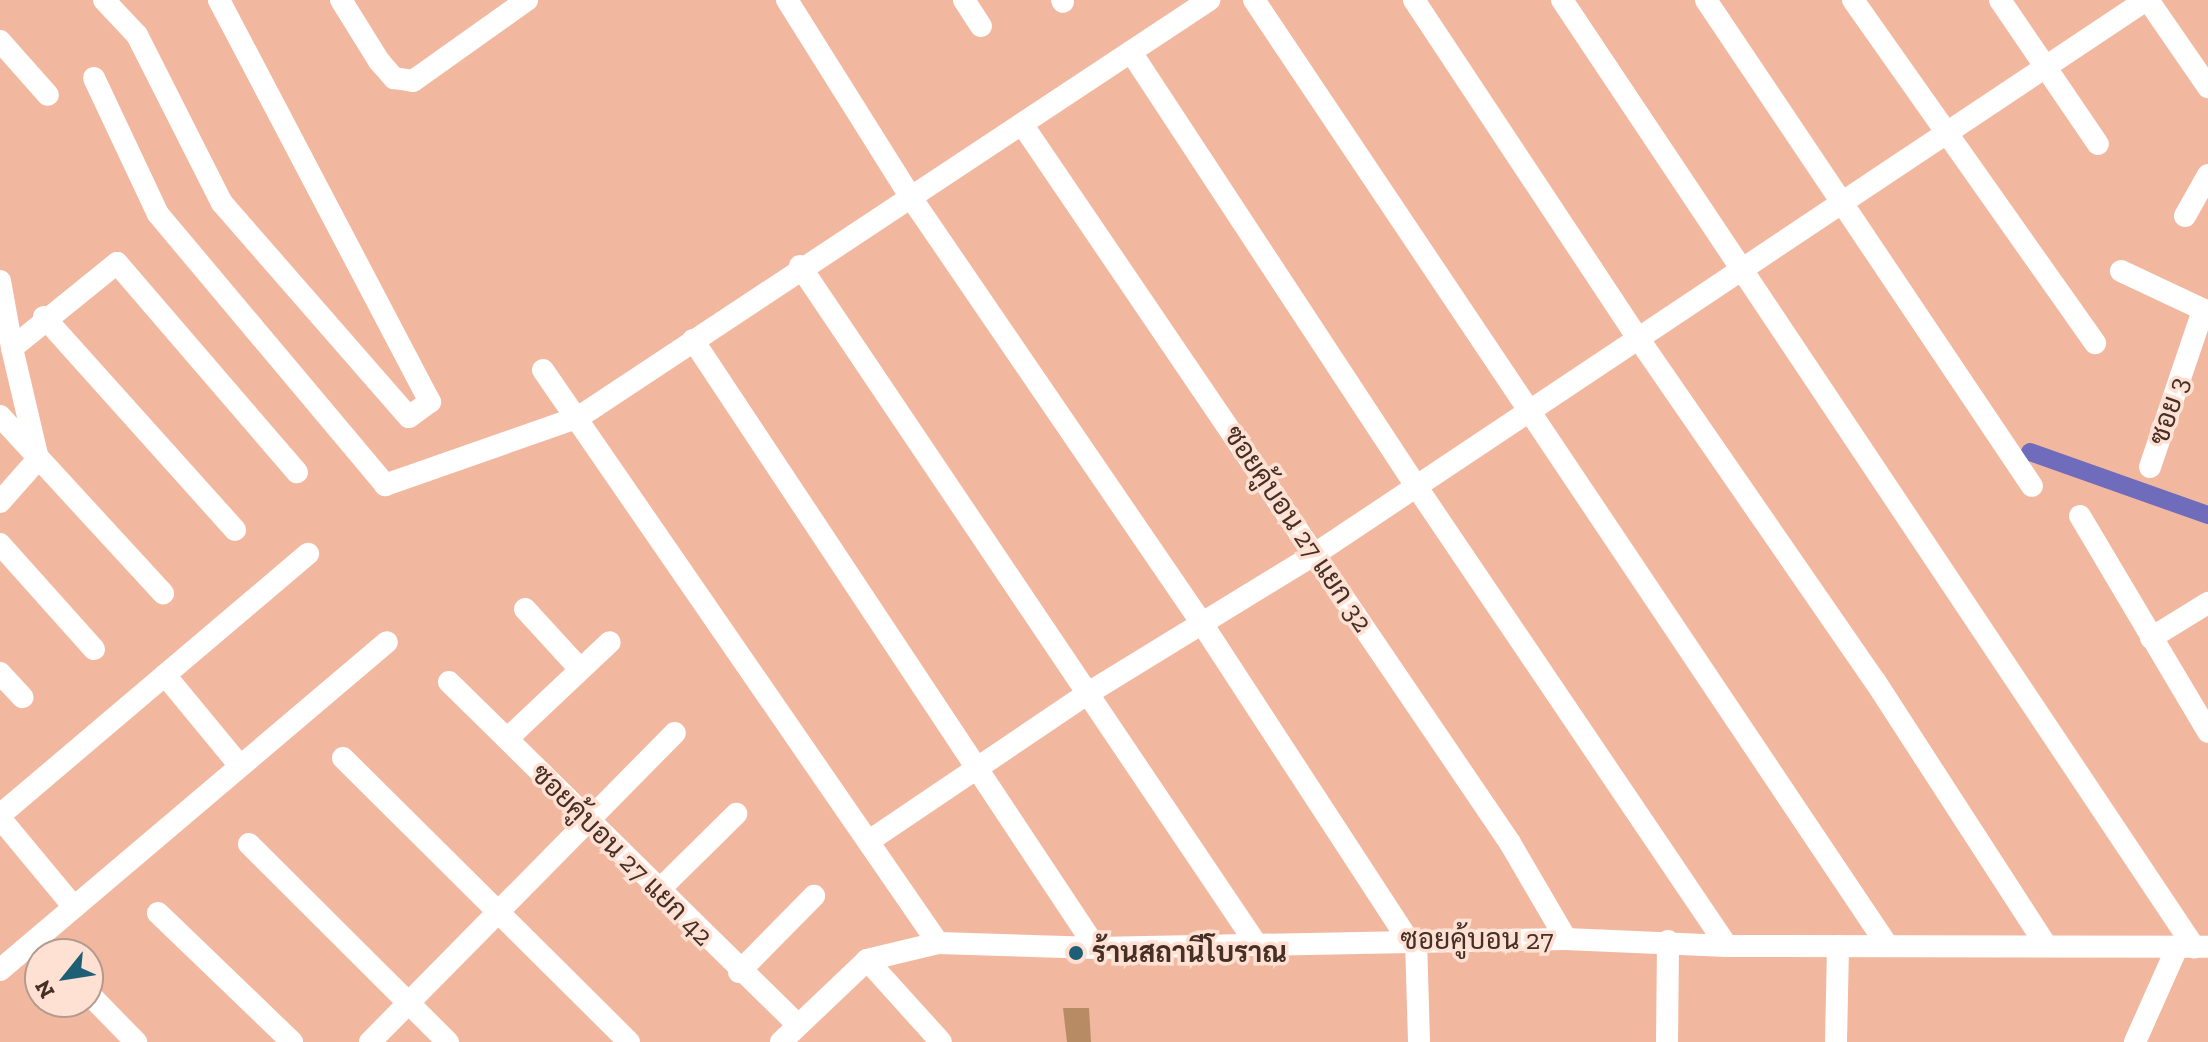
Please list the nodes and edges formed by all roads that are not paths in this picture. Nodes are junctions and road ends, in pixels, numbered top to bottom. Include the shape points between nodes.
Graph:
1 (104, 0) edge
2 (219, 0) edge
3 (341, 0) edge
4 (787, 0) edge
5 (964, 0) edge
6 (1209, 0) edge
7 (1254, 0) edge
8 (1414, 0) edge
9 (1562, 0) edge
10 (1706, 0) edge
11 (1853, 0) edge
12 (2000, 0) edge
13 (2147, 0) edge
14 (512, 4) edge
15 (981, 26) dead end
16 (0, 41) edge
17 (1131, 52) junction
18 (2046, 66) junction
19 (94, 78) dead end
20 (2208, 87) edge
21 (48, 95) dead end
22 (1022, 124) junction
23 (1943, 133) junction
24 (2098, 144) dead end
25 (2208, 175) edge
26 (912, 199) junction
27 (1841, 200) junction
28 (2185, 216) dead end
29 (800, 266) junction
30 (1740, 267) junction
31 (2121, 271) dead end
32 (0, 281) edge
33 (2206, 311) edge
34 (44, 317) junction
35 (1636, 335) junction
36 (693, 340) junction
37 (2095, 343) dead end
38 (12, 348) junction
39 (543, 370) dead end
40 (1526, 410) junction
41 (0, 416) edge
42 (579, 417) junction
43 (38, 459) junction
44 (2150, 467) dead end
45 (297, 472) dead end
46 (1414, 483) junction
47 (2032, 486) dead end
48 (0, 502) edge
49 (2080, 516) dead end
50 (235, 530) dead end
51 (0, 544) edge
52 (308, 554) dead end
53 (1315, 554) junction
54 (163, 593) dead end
55 (2208, 603) edge
56 (525, 609) dead end
57 (1201, 622) junction
58 (2151, 638) junction
59 (387, 642) dead end
60 (610, 642) dead end
61 (94, 649) dead end
62 (580, 669) junction
63 (0, 673) edge
64 (165, 675) junction
65 (449, 682) dead end
66 (1090, 692) junction
67 (22, 697) dead end
68 (2208, 732) edge
69 (675, 733) dead end
70 (507, 739) junction
71 (343, 758) dead end
72 (240, 766) junction
73 (976, 769) junction
74 (736, 814) dead end
75 (0, 816) edge
76 (585, 820) junction
77 (869, 841) junction
78 (249, 844) dead end
79 (658, 891) junction
80 (814, 896) dead end
81 (74, 907) junction
82 (497, 910) junction
83 (158, 913) dead end
84 (1566, 939) junction
85 (1412, 940) junction
86 (1668, 941) junction
87 (1255, 942) junction
88 (938, 943) junction
89 (1887, 945) junction
90 (2046, 945) junction
91 (1727, 946) junction
92 (1838, 946) junction
93 (1096, 948) junction
94 (2193, 948) edge
95 (867, 960) junction
96 (0, 970) edge
97 (739, 972) junction
98 (408, 1003) junction
99 (104, 1009) edge
100 (798, 1025) junction
101 (136, 1042) edge
102 (292, 1042) edge
103 (370, 1042) edge
104 (448, 1042) edge
105 (629, 1042) edge
106 (781, 1042) edge
107 (941, 1042) edge
108 (1419, 1042) edge
109 (1667, 1042) edge
110 (1836, 1042) edge
111 (2135, 1042) edge

1 - 2 street via 137,35 222,203 409,417 430,402
3 - 14 street via 394,78 413,81
4 - 26 street
5 - 15 street
6 - 17 street
7 - 40 street
8 - 35 street
9 - 30 street
10 - 27 street
11 - 23 street
12 - 18 street
13 - 18 street
13 - 20 street
16 - 21 street
17 - 22 street
17 - 46 street
18 - 23 street
18 - 24 street
19 - 42 street via 158,214 385,485
22 - 26 street
22 - 53 street, ซอยคู้บอน 27 แยก 32
23 - 27 street
23 - 37 street
25 - 28 street
26 - 29 street
26 - 57 street
27 - 30 street
27 - 47 street
29 - 36 street
29 - 66 street
30 - 35 street
30 - 94 street
31 - 33 street
32 - 38 street
33 - 44 street, ซอย 3
34 - 38 street
34 - 45 street via 117,263
34 - 50 street
35 - 40 street
35 - 90 street via 1875,681
36 - 42 street
36 - 73 street
38 - 43 street
39 - 42 street
40 - 46 street
40 - 89 street
41 - 43 street
42 - 77 street
43 - 48 street
43 - 54 street
46 - 53 street
46 - 91 street
49 - 58 street
51 - 61 street
52 - 64 street
53 - 57 street
53 - 84 street, ซอยคู้บอน 27 แยก 32 via 1510,843
55 - 58 street
56 - 62 street
57 - 66 street
57 - 85 street
58 - 68 street
59 - 72 street
60 - 62 street
62 - 70 street
63 - 67 street
64 - 72 street
64 - 75 street
65 - 70 street, ซอยคู้บอน 27 แยก 42
66 - 73 street
66 - 87 street
69 - 76 street
70 - 76 street, ซอยคู้บอน 27 แยก 42
71 - 82 street
72 - 81 street
73 - 77 street
73 - 93 street
74 - 79 street
75 - 81 street
76 - 79 street, ซอยคู้บอน 27 แยก 42
76 - 82 street
77 - 88 street
78 - 98 street
79 - 97 street, ซอยคู้บอน 27 แยก 42
80 - 97 street
81 - 96 street
82 - 98 street
82 - 105 street
83 - 102 street
84 - 85 street, ซอยคู้บอน 27
84 - 86 street, ซอยคู้บอน 27
85 - 87 street, ซอยคู้บอน 27
85 - 108 street
86 - 91 street, ซอยคู้บอน 27
86 - 109 street
87 - 93 street, ซอยคู้บอน 27
88 - 93 street, ซอยคู้บอน 27
88 - 95 street, ซอยคู้บอน 27
89 - 90 street, ซอยคู้บอน 27
89 - 92 street, ซอยคู้บอน 27
90 - 94 street, ซอยคู้บอน 27
91 - 92 street, ซอยคู้บอน 27
92 - 110 street
94 - 111 street
95 - 100 street, ซอยคู้บอน 27
95 - 107 street
97 - 100 street, ซอยคู้บอน 27 แยก 42
98 - 103 street
98 - 104 street
99 - 101 street
100 - 106 street, ซอยคู้บอน 27

